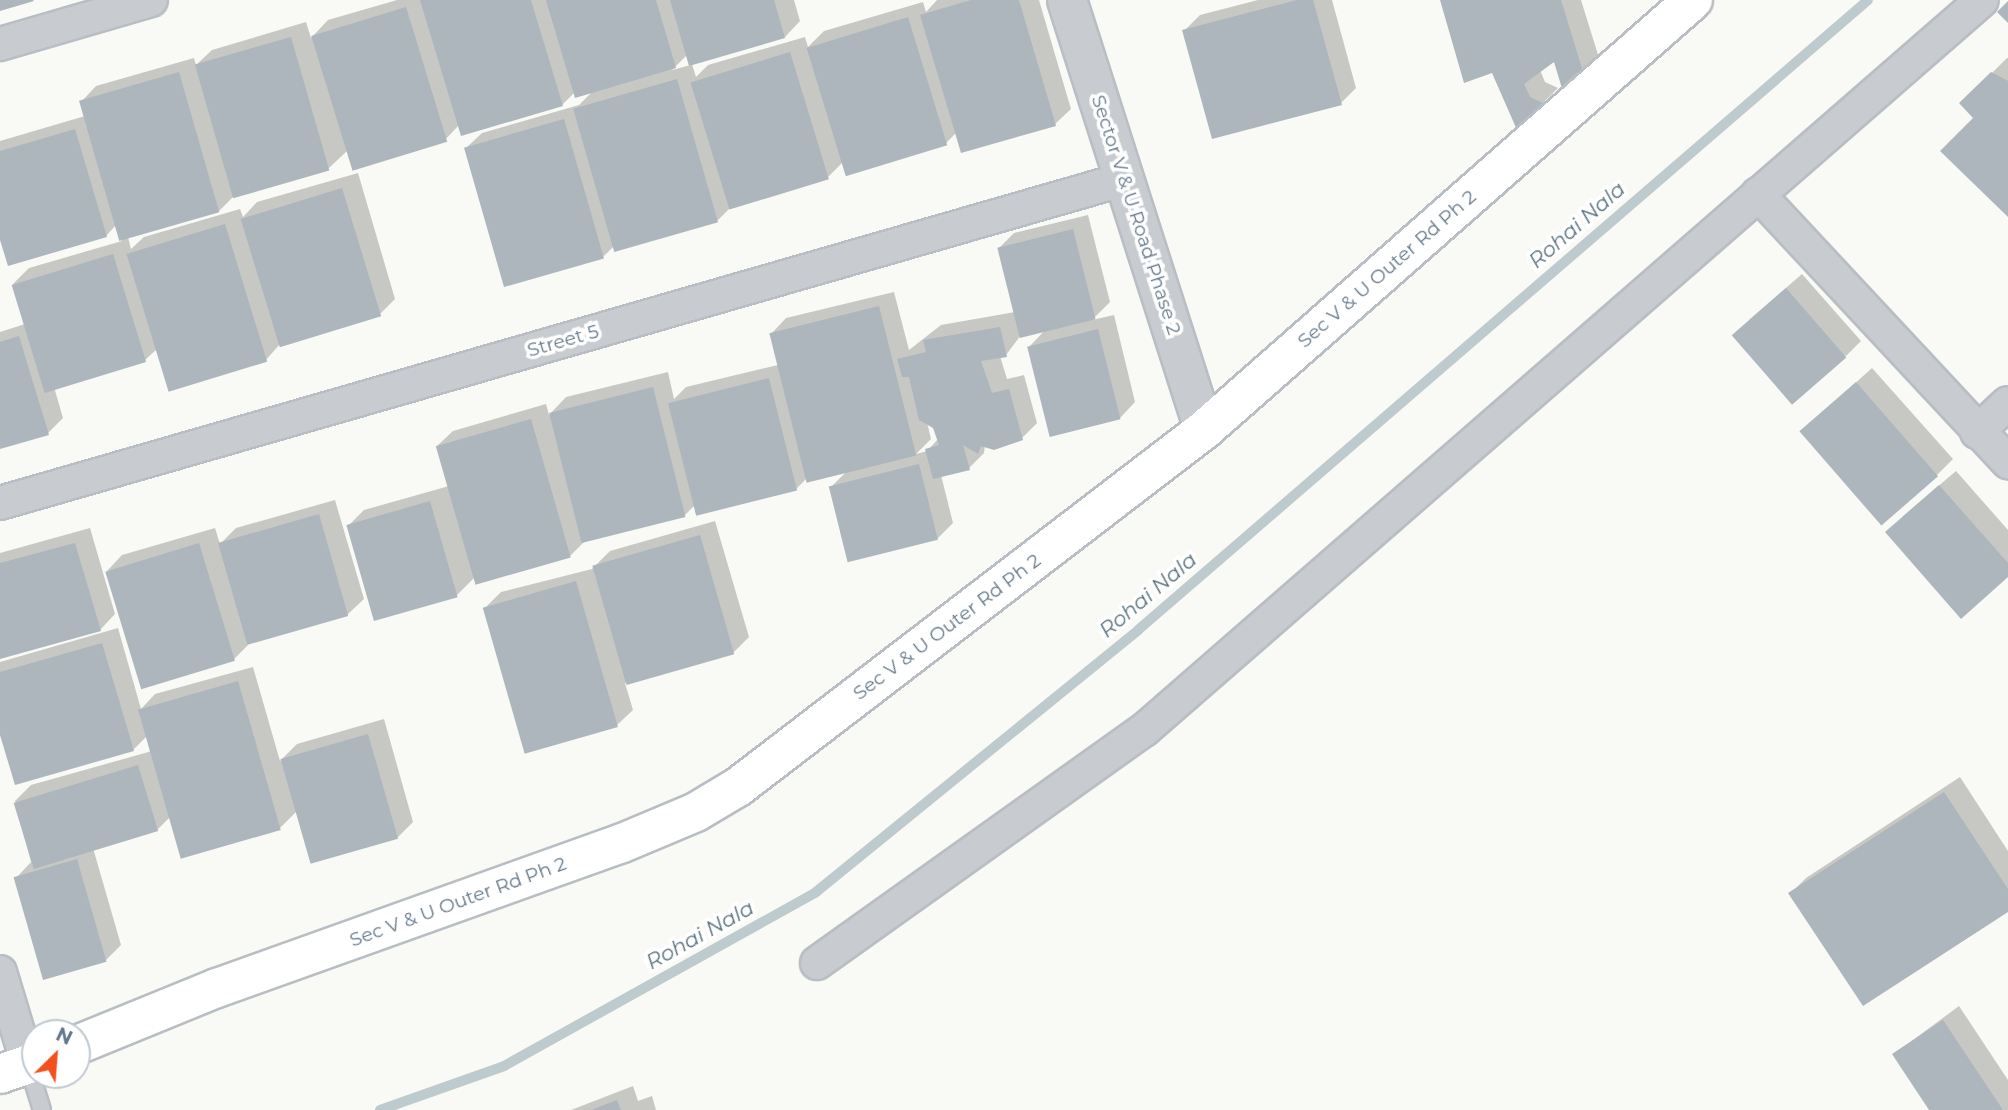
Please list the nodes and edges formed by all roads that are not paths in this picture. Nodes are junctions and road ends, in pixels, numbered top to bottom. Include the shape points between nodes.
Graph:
1 (151, 0) edge
2 (1067, 0) edge
3 (1693, 0) edge
4 (1982, 0) edge
5 (0, 44) edge
6 (1125, 179) junction
7 (1758, 194) junction
8 (2008, 403) edge
9 (1204, 430) junction
10 (1977, 432) junction
11 (2008, 462) edge
12 (0, 503) edge
13 (817, 963) dead end
14 (0, 972) edge
15 (91, 1039) edge
16 (21, 1067) edge
17 (32, 1089) edge
18 (42, 1110) edge

1 - 5 street
2 - 6 street, Sector V & U Road Phase 2
3 - 9 main road, Sec V & U Outer Rd Ph 2
4 - 7 street
6 - 9 street, Sector V & U Road Phase 2
6 - 12 street, Street 5
7 - 10 street
7 - 13 street via 1144,730
8 - 10 street
9 - 15 main road, Sec V & U Outer Rd Ph 2 via 748,779 696,812 217,988
10 - 11 street
14 - 16 street
17 - 18 lane

